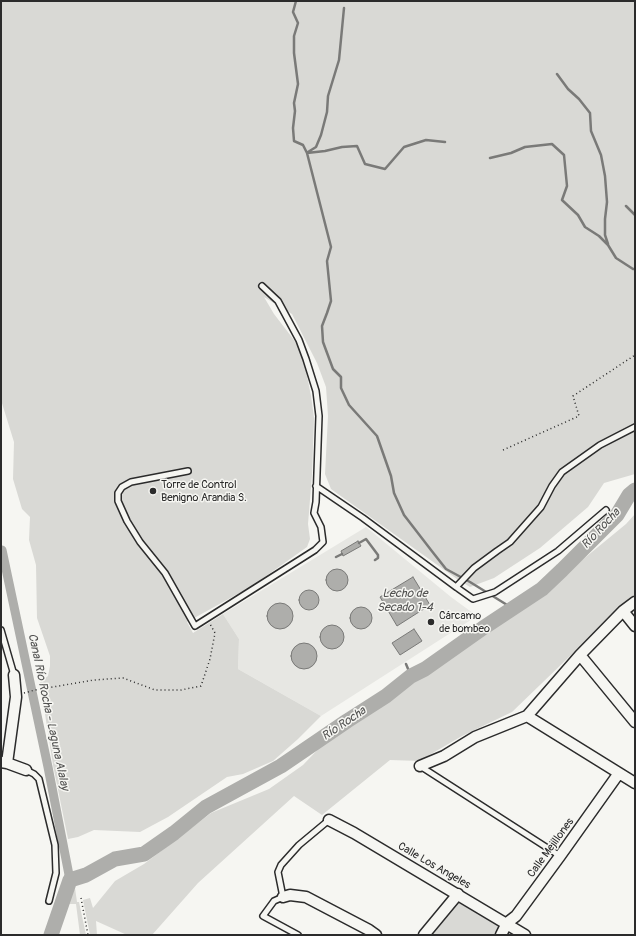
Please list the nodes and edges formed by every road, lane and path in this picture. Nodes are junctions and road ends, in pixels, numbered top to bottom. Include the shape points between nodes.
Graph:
1 (262, 286) dead end
2 (635, 355) edge
3 (635, 427) edge
4 (503, 450) dead end
5 (188, 471) dead end
6 (316, 486) junction
7 (606, 510) dead end
8 (456, 587) junction
9 (635, 602) edge
10 (624, 611) junction
11 (207, 619) junction
12 (635, 626) edge
13 (1, 630) edge
14 (580, 655) junction
15 (14, 675) joint
16 (29, 691) dead end
17 (527, 716) junction
18 (635, 722) edge
19 (4, 763) edge
20 (420, 766) joint
21 (26, 770) joint
22 (619, 773) junction
23 (634, 782) edge
24 (329, 820) joint
25 (560, 856) junction
26 (458, 894) junction
27 (283, 897) junction
28 (81, 898) dead end
29 (49, 901) dead end
30 (507, 923) junction
31 (370, 933) edge
32 (88, 935) edge
33 (298, 935) edge
34 (424, 935) edge
35 (501, 935) edge
36 (525, 935) edge

1 - 6 lane via 278,301 299,340 316,391 319,416
2 - 4 path via 573,396 579,416
3 - 8 lane via 600,445 562,472 541,507 510,542 474,568
5 - 11 lane via 131,482 122,487 118,493 118,501 127,521 165,573 195,626
6 - 8 lane
6 - 11 lane via 314,513 321,527 323,542 315,550
7 - 8 lane via 558,551 495,592 473,599
9 - 10 street
10 - 12 street
10 - 14 street
11 - 16 path via 215,633 201,686 181,690 155,690 123,678
13 - 15 lane
14 - 17 street
14 - 18 street
15 - 19 street via 16,697
17 - 20 street via 475,737 444,756
17 - 22 street
19 - 21 street
20 - 25 lane
21 - 29 lane via 39,779 55,845 56,873
22 - 23 street
22 - 25 street, Calle Mejillones
24 - 26 street, Calle Los Angeles
24 - 27 lane via 299,845 281,865 278,872
25 - 30 street, Calle Mejillones via 516,916
26 - 30 street, Calle Los Angeles
26 - 34 street
27 - 31 street via 306,897
27 - 33 lane via 274,901 264,916
28 - 32 path
30 - 35 street, Calle Mejillones
30 - 36 street, Calle Los Angeles

